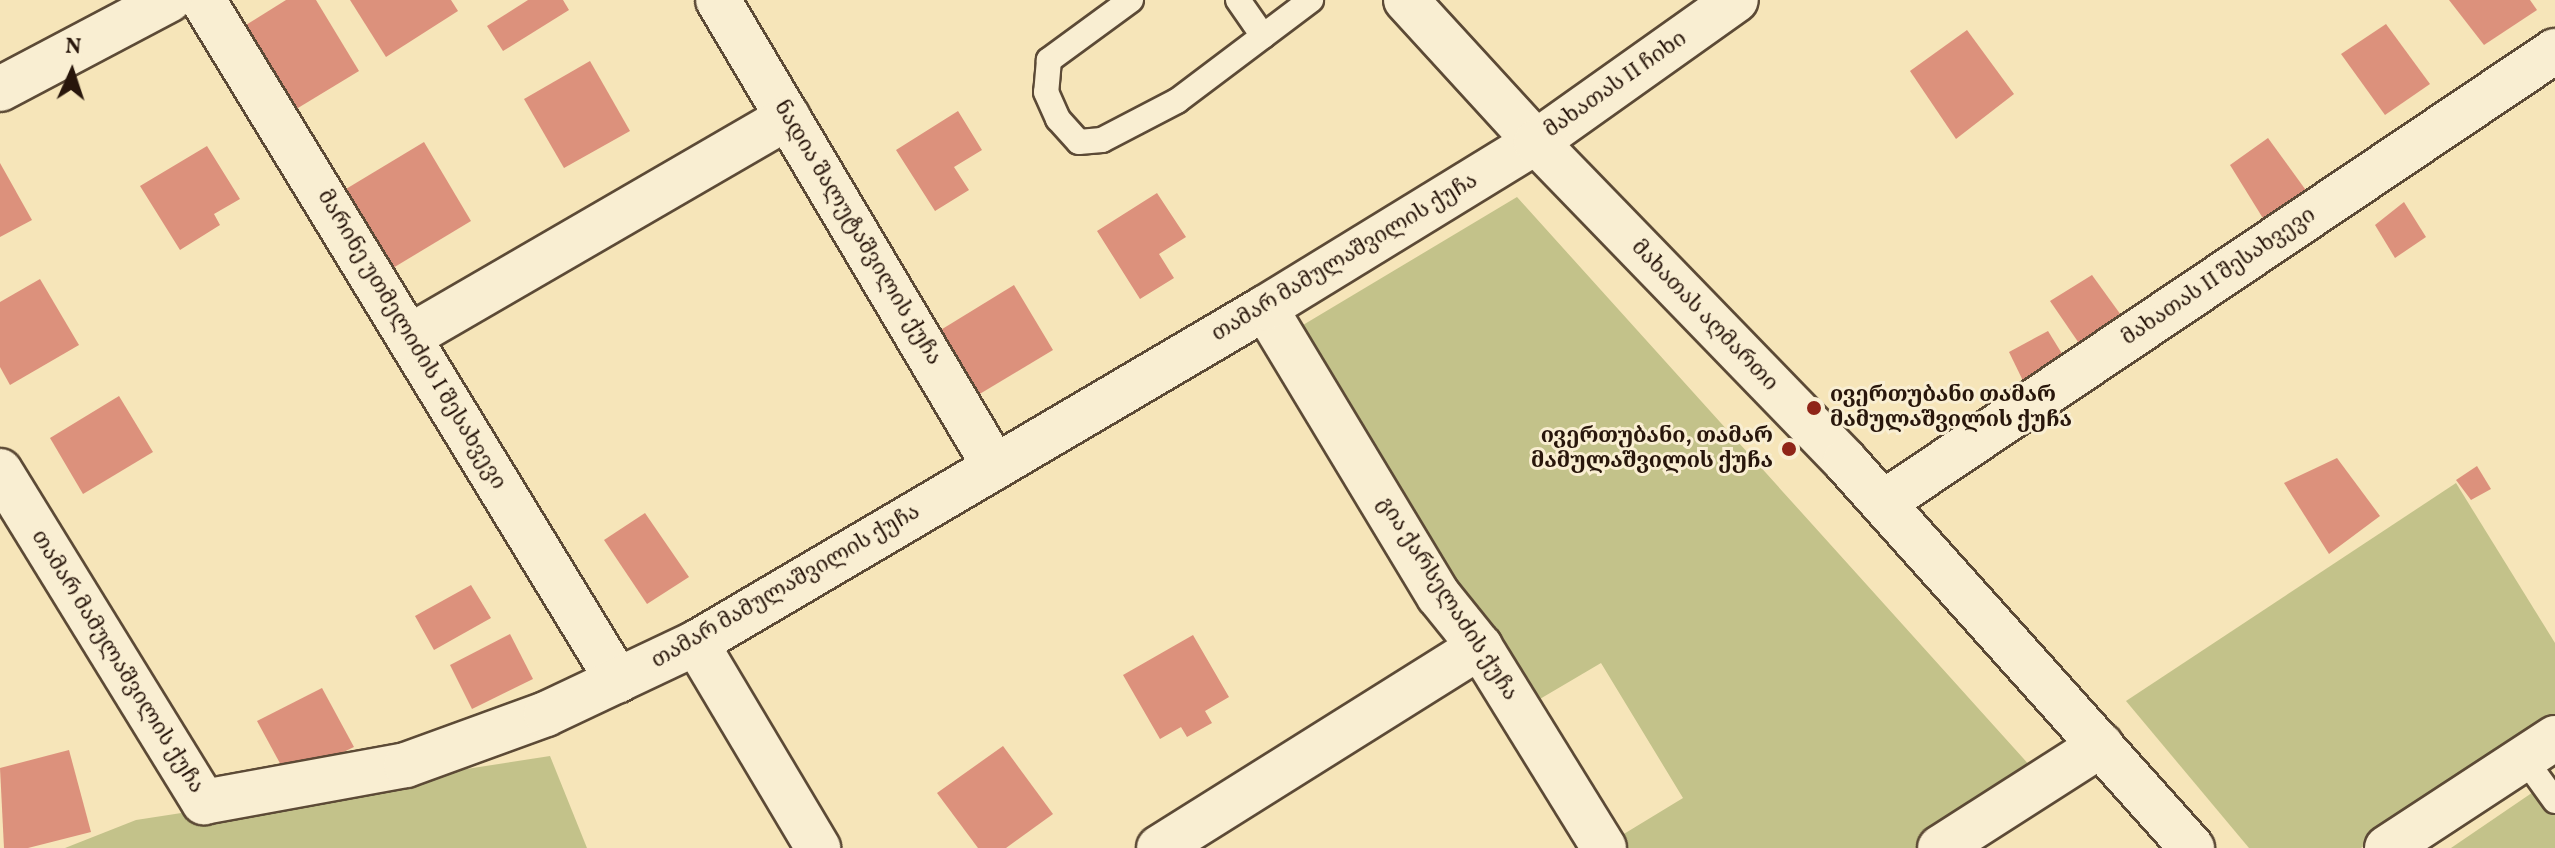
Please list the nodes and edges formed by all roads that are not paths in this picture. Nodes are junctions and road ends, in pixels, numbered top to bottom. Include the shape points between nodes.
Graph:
1 (169, 0) edge
2 (203, 0) edge
3 (718, 0) edge
4 (1131, 0) edge
5 (1238, 0) edge
6 (1311, 0) edge
7 (1406, 0) edge
8 (1736, 0) edge
9 (1263, 36) junction
10 (2555, 51) edge
11 (0, 89) edge
12 (788, 117) junction
13 (1536, 142) junction
14 (1265, 308) junction
15 (409, 337) junction
16 (995, 467) junction
17 (0, 471) edge
18 (1883, 503) junction
19 (696, 643) junction
20 (1480, 647) junction
21 (618, 681) junction
22 (2101, 745) junction
23 (2540, 748) edge
24 (2555, 801) edge
25 (818, 848) edge
26 (1159, 848) edge
27 (1604, 848) edge
28 (1940, 848) edge
29 (2192, 848) edge
30 (2387, 848) edge

1 - 11 street
2 - 15 street, მარინე უთმელიძის I შესახვევი
3 - 12 street, ნადია შალუტაშვილის ქუჩა
4 - 9 lane via 1049,60 1046,92 1058,119 1079,142 1102,140 1177,101
5 - 9 lane
6 - 9 lane
7 - 13 street, მახათას აღმართი
8 - 13 street, მახათას II ჩიხი
10 - 18 street, მახათას II შესახვევი
12 - 15 street
12 - 16 street, ნადია შალუტაშვილის ქუჩა
13 - 14 street, თამარ მამულაშვილის ქუჩა
13 - 18 street, მახათას აღმართი
14 - 16 street, თამარ მამულაშვილის ქუჩა
14 - 20 street, გია ქარსელაძის ქუჩა via 1439,596
15 - 21 street, მარინე უთმელიძის I შესახვევი
16 - 19 street, თამარ მამულაშვილის ქუჩა
17 - 21 street, თამარ მამულაშვილის ქუჩა via 204,802 406,765 546,714
18 - 22 street, მახათას აღმართი
19 - 21 street, თამარ მამულაშვილის ქუჩა
19 - 25 street
20 - 26 street
20 - 27 street, გია ქარსელაძის ქუჩა
22 - 28 street
22 - 29 street, მახათას აღმართი
23 - 24 lane
23 - 30 street

